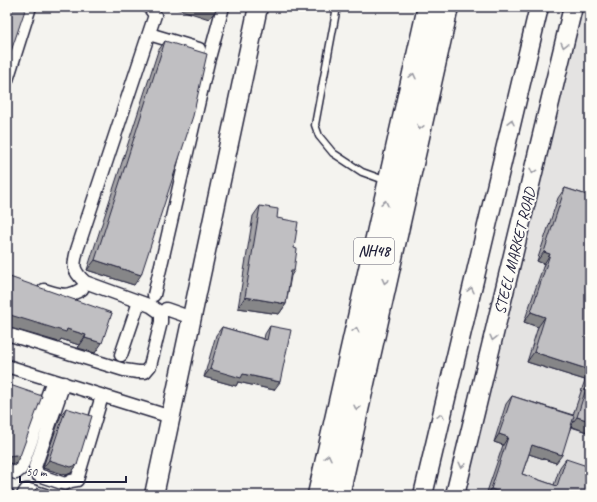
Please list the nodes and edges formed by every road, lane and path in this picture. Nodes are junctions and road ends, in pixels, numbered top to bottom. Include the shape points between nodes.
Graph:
1 (30, 7) edge
2 (149, 7) edge
3 (223, 7) edge
4 (258, 7) edge
5 (337, 7) edge
6 (429, 7) edge
7 (447, 7) edge
8 (539, 7) edge
9 (573, 7) edge
10 (149, 34) junction
11 (199, 49) dead end
12 (7, 80) edge
13 (390, 182) junction
14 (85, 282) junction
15 (35, 287) edge
16 (154, 295) dead end
17 (139, 302) junction
18 (166, 309) dead end
19 (192, 318) junction
20 (7, 334) edge
21 (121, 355) dead end
22 (7, 366) edge
23 (59, 382) junction
24 (33, 395) edge
25 (102, 396) junction
26 (46, 399) junction
27 (171, 418) junction
28 (7, 470) edge
29 (23, 495) edge
30 (45, 495) edge
31 (154, 495) edge
32 (319, 495) edge
33 (338, 495) edge
34 (423, 495) edge
35 (455, 495) edge

1 - 12 street
2 - 10 street via 155,15
3 - 16 street
4 - 19 street
5 - 13 lane via 317,114 319,136 333,153 362,172
13 -> 6 highway, NH48
7 -> 33 highway, NH48
34 -> 8 street, STEEL MARKET ROAD
9 -> 35 street, STEEL MARKET ROAD
10 - 11 street
10 - 14 street via 74,264 77,274
32 -> 13 highway, NH48
14 - 15 street via 82,289 74,294 62,295
14 - 17 street
17 - 20 street via 161,313 150,366 145,372 124,370
17 - 21 street
18 - 19 street
19 - 27 street
22 - 23 street
23 - 25 street
23 - 25 street via 35,467 38,475 65,484 77,480
23 - 26 street
24 - 26 street
25 - 27 street
26 - 28 street via 21,469 16,473
27 - 31 street
29 - 30 street via 26,490

